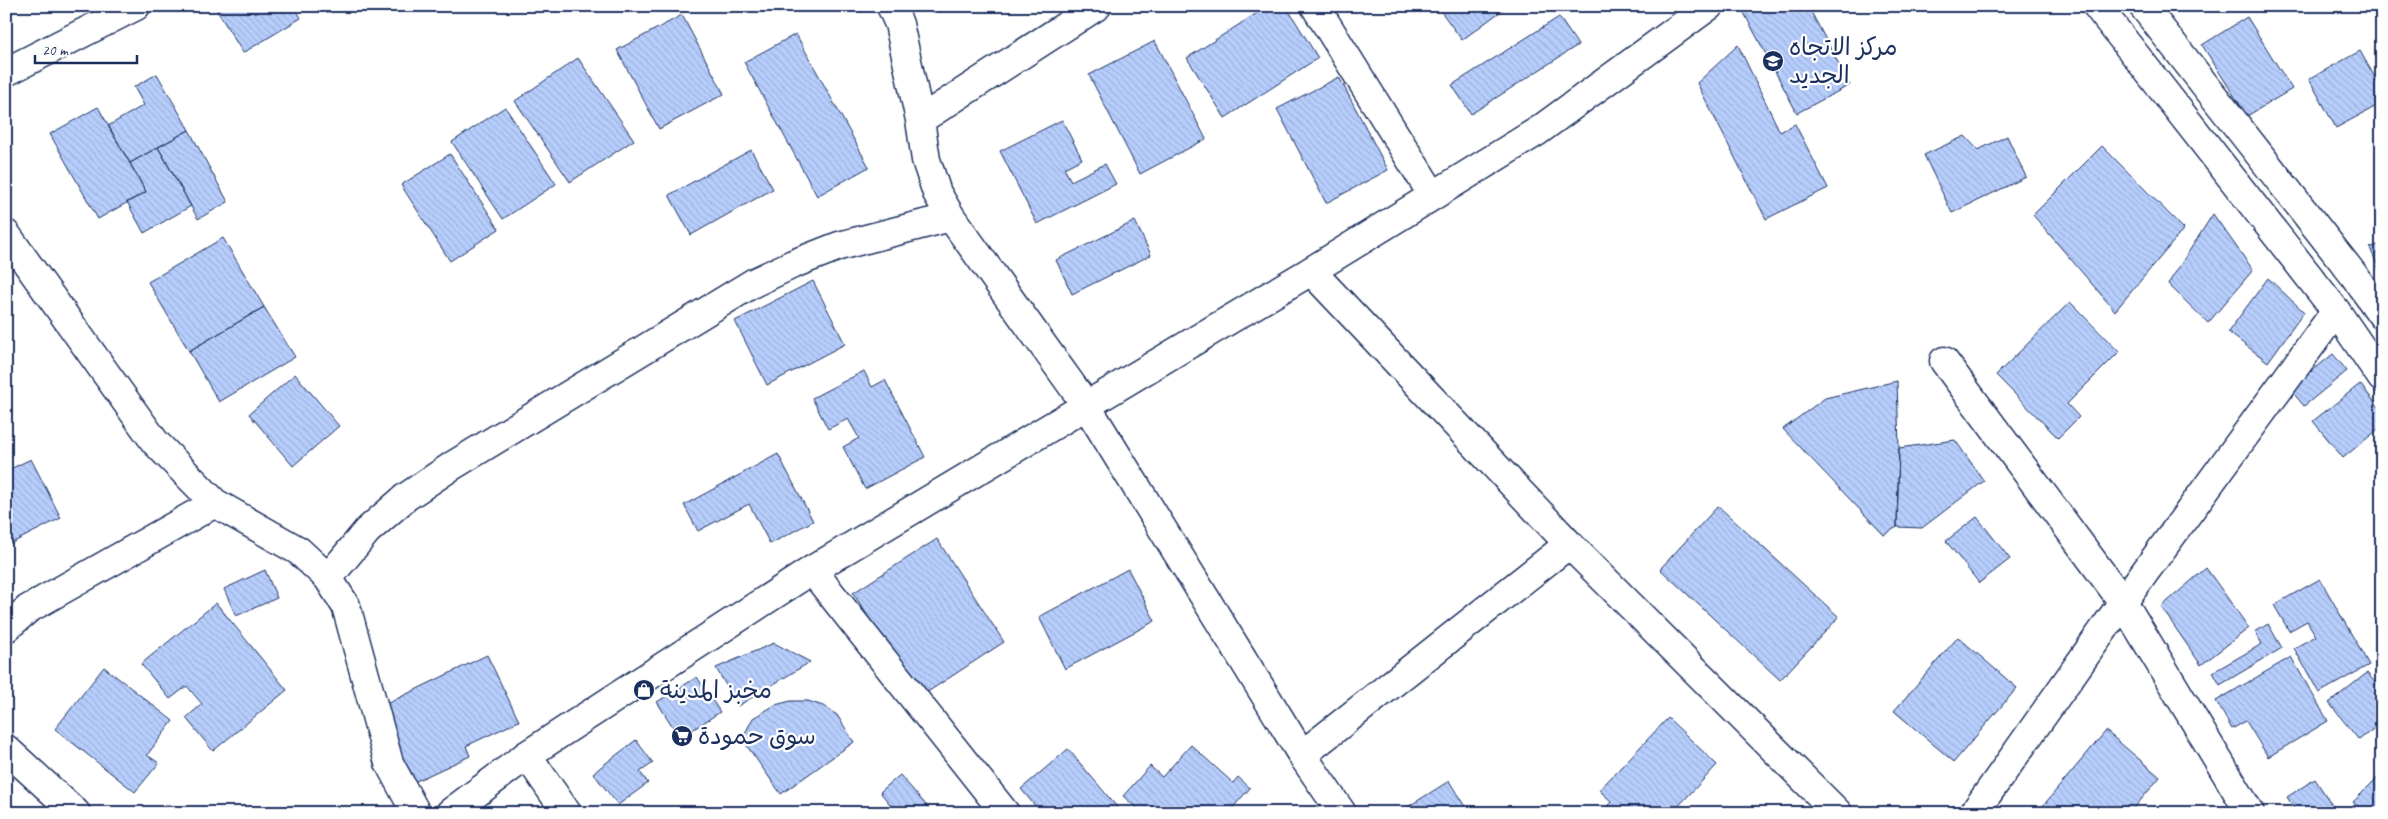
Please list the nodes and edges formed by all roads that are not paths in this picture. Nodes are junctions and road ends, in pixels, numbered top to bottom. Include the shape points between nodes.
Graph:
1 (136, 6) edge
2 (891, 6) edge
3 (1097, 6) edge
4 (1315, 6) edge
5 (1709, 6) edge
6 (2097, 6) edge
7 (2143, 6) edge
8 (6, 72) edge
9 (920, 120) junction
10 (1432, 194) junction
11 (951, 217) junction
12 (6, 234) edge
13 (1311, 271) junction
14 (2336, 311) junction
15 (2382, 315) edge
16 (1944, 361) dead end
17 (2382, 378) edge
18 (1086, 405) junction
19 (215, 503) junction
20 (1569, 544) junction
21 (812, 570) junction
22 (328, 578) junction
23 (2123, 602) junction
24 (6, 628) edge
25 (6, 750) edge
26 (526, 755) junction
27 (1302, 755) junction
28 (76, 813) edge
29 (416, 813) edge
30 (450, 813) edge
31 (567, 813) edge
32 (1005, 813) edge
33 (1342, 813) edge
34 (1838, 813) edge
35 (1974, 813) edge
36 (2250, 813) edge

1 - 8 street
2 - 9 street via 899,24
3 - 9 street
4 - 10 street
5 - 10 street via 1538,131
6 - 14 street
7 - 15 street
9 - 11 street via 926,160 937,193
10 - 13 street
11 - 18 street
11 - 22 street via 839,246 753,283 452,466 406,498 367,531
12 - 19 street via 154,442
13 - 18 street
13 - 20 street
14 - 17 street
14 - 23 street
16 - 23 street
18 - 21 street
18 - 27 street
19 - 22 street via 299,551
19 - 24 street via 28,609
20 - 27 street
20 - 34 street
21 - 26 street
21 - 32 street
22 - 29 street via 346,606 389,763
23 - 35 street
23 - 36 street
25 - 28 street
26 - 30 street
26 - 31 street
27 - 33 street

